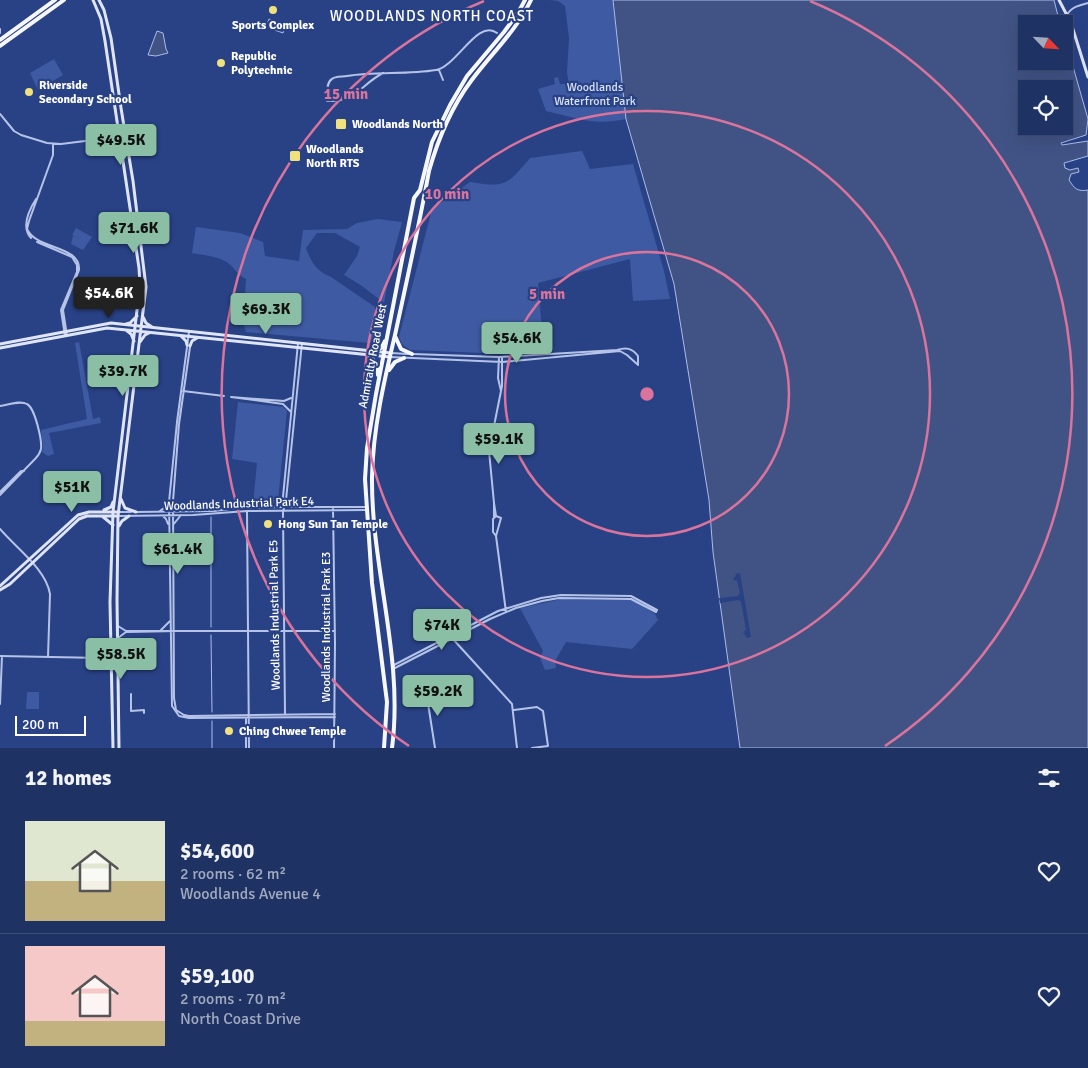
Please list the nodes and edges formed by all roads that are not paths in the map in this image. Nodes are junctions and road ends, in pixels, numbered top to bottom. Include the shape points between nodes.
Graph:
1 (56, 0) edge
2 (64, 0) edge
3 (93, 0) edge
4 (99, 0) edge
5 (525, 0) edge
6 (531, 0) edge
7 (1059, 0) edge
8 (1088, 3) edge
9 (1067, 15) joint
10 (0, 29) edge
11 (1073, 30) edge
12 (0, 33) edge
13 (506, 34) junction
14 (499, 35) junction
15 (0, 40) edge
16 (502, 42) junction
17 (0, 46) edge
18 (439, 70) junction
19 (383, 73) junction
20 (1088, 77) edge
21 (443, 80) dead end
22 (0, 114) edge
23 (122, 119) junction
24 (120, 138) junction
25 (125, 138) junction
26 (53, 144) junction
27 (127, 148) junction
28 (133, 181) junction
29 (126, 183) junction
30 (138, 216) junction
31 (131, 219) junction
32 (416, 236) junction
33 (406, 243) junction
34 (403, 256) junction
35 (412, 256) junction
36 (138, 312) junction
37 (143, 316) junction
38 (125, 324) junction
39 (136, 328) junction
40 (141, 328) junction
41 (126, 329) junction
42 (154, 330) junction
43 (65, 334) junction
44 (190, 334) junction
45 (395, 334) junction
46 (180, 336) junction
47 (200, 337) junction
48 (386, 338) junction
49 (134, 343) junction
50 (300, 343) junction
51 (0, 344) edge
52 (139, 345) junction
53 (189, 346) junction
54 (0, 348) edge
55 (299, 348) junction
56 (374, 351) junction
57 (384, 354) junction
58 (412, 354) junction
59 (369, 355) junction
60 (390, 355) junction
61 (500, 357) junction
62 (404, 358) junction
63 (498, 362) junction
64 (502, 362) junction
65 (387, 373) junction
66 (498, 378) junction
67 (502, 378) junction
68 (378, 380) junction
69 (501, 391) junction
70 (183, 392) junction
71 (224, 396) dead end
72 (292, 397) junction
73 (0, 406) edge
74 (291, 412) junction
75 (173, 475) junction
76 (0, 494) edge
77 (115, 496) junction
78 (120, 496) junction
79 (173, 501) junction
80 (169, 502) junction
81 (283, 507) junction
82 (333, 508) junction
83 (366, 508) junction
84 (273, 509) junction
85 (292, 509) junction
86 (247, 510) junction
87 (101, 511) junction
88 (283, 511) junction
89 (136, 512) junction
90 (158, 512) junction
91 (169, 512) junction
92 (172, 512) junction
93 (183, 512) junction
94 (113, 514) junction
95 (119, 514) junction
96 (181, 515) junction
97 (102, 516) junction
98 (129, 516) junction
99 (161, 516) junction
100 (171, 516) junction
101 (495, 516) junction
102 (113, 526) junction
103 (173, 526) junction
104 (118, 528) junction
105 (169, 529) junction
106 (0, 530) edge
107 (496, 536) junction
108 (376, 537) junction
109 (368, 540) junction
110 (378, 554) junction
111 (371, 556) junction
112 (30, 562) junction
113 (0, 586) edge
114 (0, 590) edge
115 (504, 600) junction
116 (505, 610) junction
117 (498, 611) junction
118 (656, 611) dead end
119 (171, 620) junction
120 (118, 626) junction
121 (161, 630) junction
122 (172, 631) junction
123 (248, 631) junction
124 (284, 631) junction
125 (335, 631) junction
126 (118, 638) junction
127 (452, 638) junction
128 (112, 650) junction
129 (1, 656) edge
130 (48, 657) junction
131 (102, 658) junction
132 (112, 667) junction
133 (392, 668) junction
134 (131, 694) dead end
135 (427, 697) dead end
136 (0, 704) edge
137 (514, 710) junction
138 (144, 713) dead end
139 (335, 714) junction
140 (285, 716) junction
141 (248, 717) junction
142 (335, 718) junction
143 (113, 748) edge
144 (118, 748) edge
145 (248, 748) edge
146 (334, 748) edge
147 (384, 748) edge
148 (392, 748) edge
149 (435, 748) edge
150 (517, 748) edge
151 (532, 748) edge

1 - 15 main road
2 - 17 main road
3 - 24 main road via 103,30
4 - 23 main road via 111,38
5 - 13 main road, Admiralty Road West
6 - 13 main road, Admiralty Road West via 522,18
7 - 9 main road
8 - 9 street via 1074,7
10 - 12 street
11 - 20 main road
13 - 14 main road
13 - 16 main road, Admiralty Road West
14 - 16 main road
14 - 18 street via 490,30 481,33
14 - 33 main road, Admiralty Road West via 467,76 436,132 420,190 414,198
16 - 32 main road, Admiralty Road West via 462,95 446,123 430,166
18 - 19 street
18 - 21 street
19 - 19 street via 352,96 327,101 328,83 332,78
22 - 26 street via 21,135
23 - 25 main road
23 - 27 main road via 126,131 135,138
24 - 25 street
24 - 26 street
24 - 29 main road
25 - 27 main road
26 - 43 street via 53,156 27,225 33,238 73,255 79,265 64,310
27 - 28 main road
28 - 29 main road via 129,178
28 - 30 main road
29 - 31 main road
30 - 31 main road via 136,220
30 - 37 main road via 145,276
31 - 36 main road via 139,268
32 - 33 main road via 412,246 409,248
32 - 35 main road, Admiralty Road West
33 - 34 main road, Admiralty Road West
34 - 35 main road via 407,250 412,252
34 - 48 main road, Admiralty Road West
35 - 45 main road, Admiralty Road West
36 - 38 main road via 134,320
36 - 39 main road
37 - 40 main road
37 - 42 main road
38 - 39 main road
38 - 43 main road via 102,324
39 - 40 main road
39 - 41 main road
39 - 49 main road
40 - 42 main road
40 - 52 main road
41 - 43 main road via 107,328
41 - 49 main road
42 - 44 main road
42 - 46 main road
42 - 52 main road via 145,335
43 - 51 main road
43 - 54 main road
44 - 46 main road
44 - 47 main road
44 - 50 main road
44 - 53 street
45 - 58 main road via 401,349
45 - 60 main road, Admiralty Road West
46 - 53 main road
47 - 53 main road
47 - 55 main road
48 - 56 main road via 381,348
48 - 57 main road, Admiralty Road West
49 - 77 main road
50 - 55 street, Woodlands Industrial Park E5
50 - 56 main road
52 - 78 main road
53 - 70 street
53 - 75 street via 177,422
55 - 59 main road
55 - 72 street, Woodlands Industrial Park E5
55 - 81 street, Woodlands Industrial Park E5
56 - 57 main road
57 - 59 main road
57 - 60 main road
57 - 68 main road, Admiralty Road West
58 - 60 street
58 - 61 street
59 - 68 main road via 377,364
60 - 62 street
60 - 65 main road, Admiralty Road West
61 - 63 street
61 - 64 street
61 - 64 street via 626,348 638,356 638,365 621,352
62 - 63 street
62 - 65 main road via 395,362
63 - 64 street
63 - 66 street
64 - 67 street
65 - 108 main road, Admiralty Road West via 372,477
66 - 67 street
66 - 69 street
67 - 69 street
68 - 83 main road, Admiralty Road West via 367,448
69 - 101 street via 490,447
70 - 71 street
70 - 75 street
72 - 74 street, Woodlands Industrial Park E5
72 - 74 street via 284,401 231,397 283,404
73 - 76 street via 24,403 33,410 41,450
74 - 81 street, Woodlands Industrial Park E5
75 - 79 street
75 - 80 street
77 - 87 main road via 111,507
77 - 94 main road
78 - 89 main road via 126,508
78 - 95 main road
79 - 92 street
79 - 93 street
80 - 90 street
80 - 91 street
81 - 84 street, Woodlands Industrial Park E4
81 - 85 street, Woodlands Industrial Park E4
81 - 88 street, Woodlands Industrial Park E5
82 - 83 street, Woodlands Industrial Park E4
82 - 85 street, Woodlands Industrial Park E4
82 - 125 street, Woodlands Industrial Park E3
83 - 109 main road, Admiralty Road West
84 - 86 street, Woodlands Industrial Park E4
84 - 88 street, Woodlands Industrial Park E4
85 - 88 street, Woodlands Industrial Park E4
86 - 93 street, Woodlands Industrial Park E4
86 - 96 street, Woodlands Industrial Park E4
86 - 123 street
87 - 94 main road
87 - 112 main road via 78,515
88 - 124 street, Woodlands Industrial Park E5
89 - 90 street, Woodlands Industrial Park E4
89 - 95 street, Woodlands Industrial Park E4
90 - 91 street, Woodlands Industrial Park E4
91 - 92 street, Woodlands Industrial Park E4
91 - 100 street
92 - 93 street, Woodlands Industrial Park E4
92 - 100 street
94 - 95 main road, Woodlands Industrial Park E4
94 - 97 main road
94 - 102 main road
95 - 98 street, Woodlands Industrial Park E4
95 - 104 main road
96 - 100 street, Woodlands Industrial Park E4
96 - 103 street
97 - 102 main road
97 - 112 main road via 79,519
98 - 99 street, Woodlands Industrial Park E4
98 - 104 main road
99 - 100 street, Woodlands Industrial Park E4
99 - 105 street via 167,520
100 - 103 street
100 - 105 street
101 - 107 street
101 - 107 street via 500,517 501,522
102 - 128 main road
103 - 122 street
104 - 120 main road
105 - 119 street
106 - 112 street
107 - 115 street
108 - 109 main road via 373,542
108 - 110 main road, Admiralty Road West
109 - 111 main road, Admiralty Road West
110 - 111 main road
110 - 133 main road, Admiralty Road West
111 - 147 main road, Admiralty Road West via 387,702
112 - 113 main road
112 - 114 main road
112 - 130 street via 49,588
115 - 116 street
115 - 117 street
116 - 117 street
116 - 118 street via 561,595 631,596
116 - 127 street
117 - 127 street
119 - 121 street
119 - 122 street
120 - 121 street via 126,631
120 - 126 main road
121 - 122 street
122 - 123 street
122 - 126 street via 126,632
122 - 141 street via 172,706 179,716
123 - 124 street
123 - 141 street
124 - 125 street
124 - 140 street, Woodlands Industrial Park E5
125 - 139 street, Woodlands Industrial Park E3
126 - 144 main road
127 - 133 street
127 - 137 street via 508,698
128 - 131 street
128 - 132 main road
129 - 130 street
129 - 136 street
130 - 131 street
131 - 132 street
132 - 143 main road
133 - 148 main road, Admiralty Road West via 395,711
134 - 138 street via 131,711 144,710
135 - 149 street
137 - 150 street
137 - 151 street via 538,707 543,711 548,746
139 - 140 street
139 - 142 street, Woodlands Industrial Park E3
140 - 141 street
140 - 142 street
141 - 145 street
142 - 146 street, Woodlands Industrial Park E3

